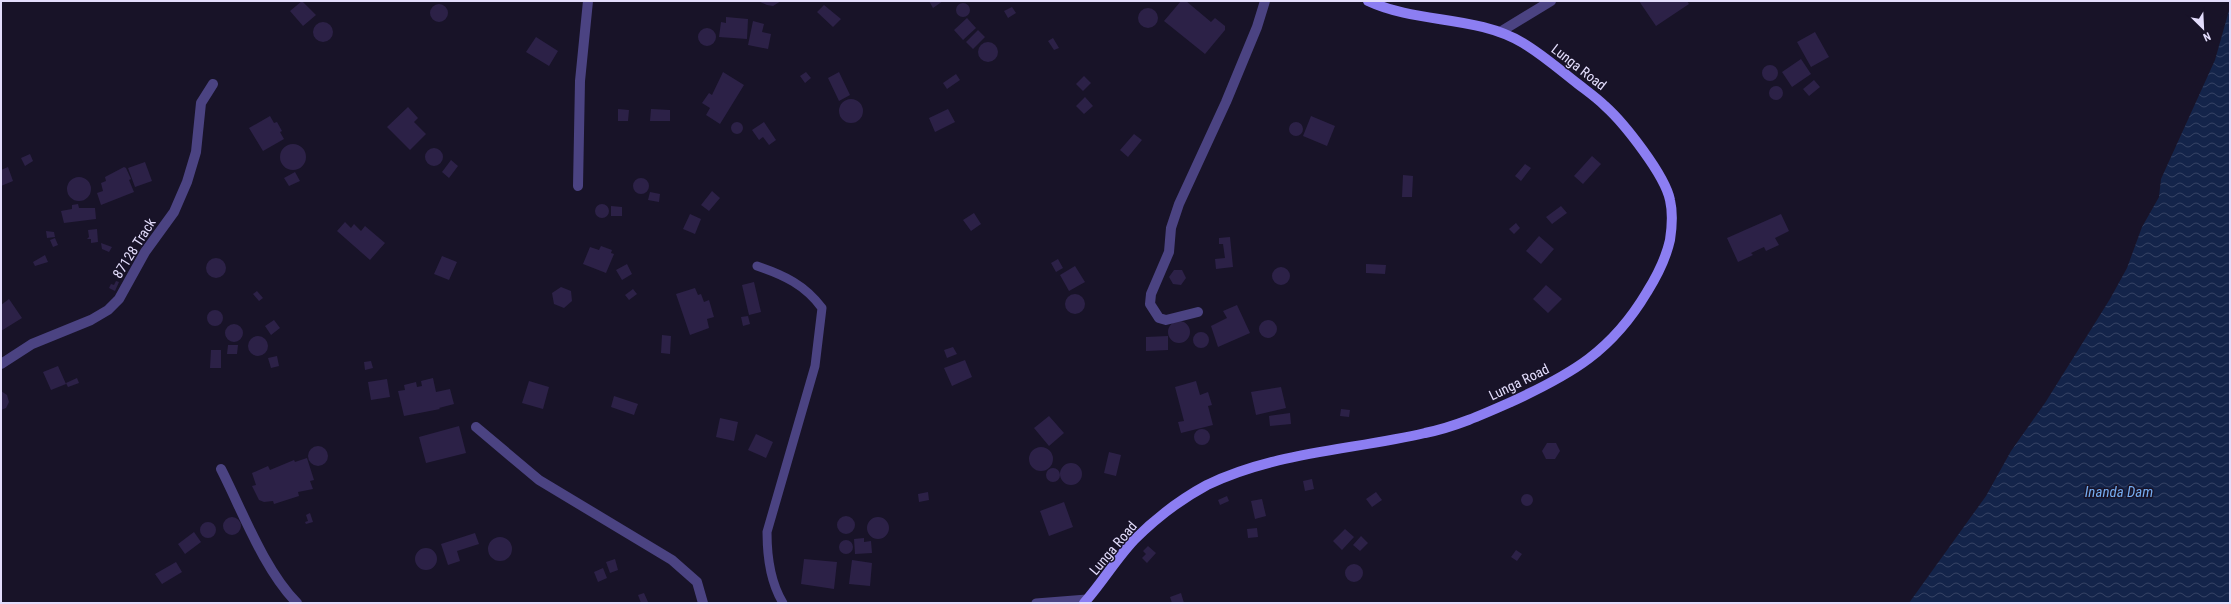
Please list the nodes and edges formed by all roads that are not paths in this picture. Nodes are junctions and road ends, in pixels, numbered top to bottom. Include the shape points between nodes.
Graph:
1 (588, 1) edge
2 (1265, 1) edge
3 (1368, 1) edge
4 (1551, 1) edge
5 (1500, 32) junction
6 (213, 84) dead end
7 (578, 186) dead end
8 (757, 266) dead end
9 (1198, 312) dead end
10 (1, 364) edge
11 (476, 427) dead end
12 (220, 469) dead end
13 (1086, 601) edge
14 (297, 603) edge
15 (703, 603) edge
16 (783, 603) edge
17 (1036, 603) edge

1 - 7 street via 580,81
2 - 9 street via 1226,102 1179,204 1171,228 1169,252 1151,294 1150,304 1159,318 1166,320
3 - 5 street, Lunga Road via 1418,16
4 - 5 street
5 - 13 street, Lunga Road via 1521,41 1543,56 1606,106 1660,175 1670,199 1672,224 1668,251 1635,312 1615,337 1586,363 1551,384 1480,416 1427,433 1288,458 1254,467 1207,486 1169,509 1133,541
6 - 10 street, 87128 Track via 201,103 196,152 188,182 174,212 146,252 119,299 96,317 32,344
8 - 16 lane via 786,276 814,296 822,308 815,366 767,532 770,571 775,590
11 - 15 street via 539,480 672,560 697,582
12 - 14 street via 270,567 288,595
13 - 17 lane

